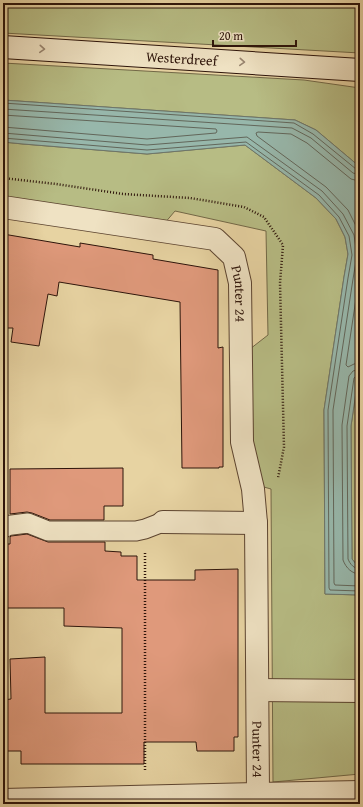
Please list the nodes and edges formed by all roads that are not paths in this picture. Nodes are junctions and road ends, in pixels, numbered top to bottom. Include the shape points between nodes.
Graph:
1 (3, 47) edge
2 (360, 70) edge
3 (3, 207) edge
4 (256, 523) junction
5 (4, 526) edge
6 (154, 526) joint
7 (258, 690) junction
8 (360, 691) edge
9 (360, 792) edge
10 (258, 799) edge
11 (3, 800) edge

1 -> 2 street, Westerdreef
3 - 4 street, Punter 24 via 214,239 234,257 240,283 242,442 253,490
4 - 6 street
4 - 7 street, Punter 24
5 - 6 street via 28,524 48,531 136,531
7 - 8 street
7 - 10 street, Punter 24
9 - 10 street
10 - 11 street, Punter 24 via 146,797

